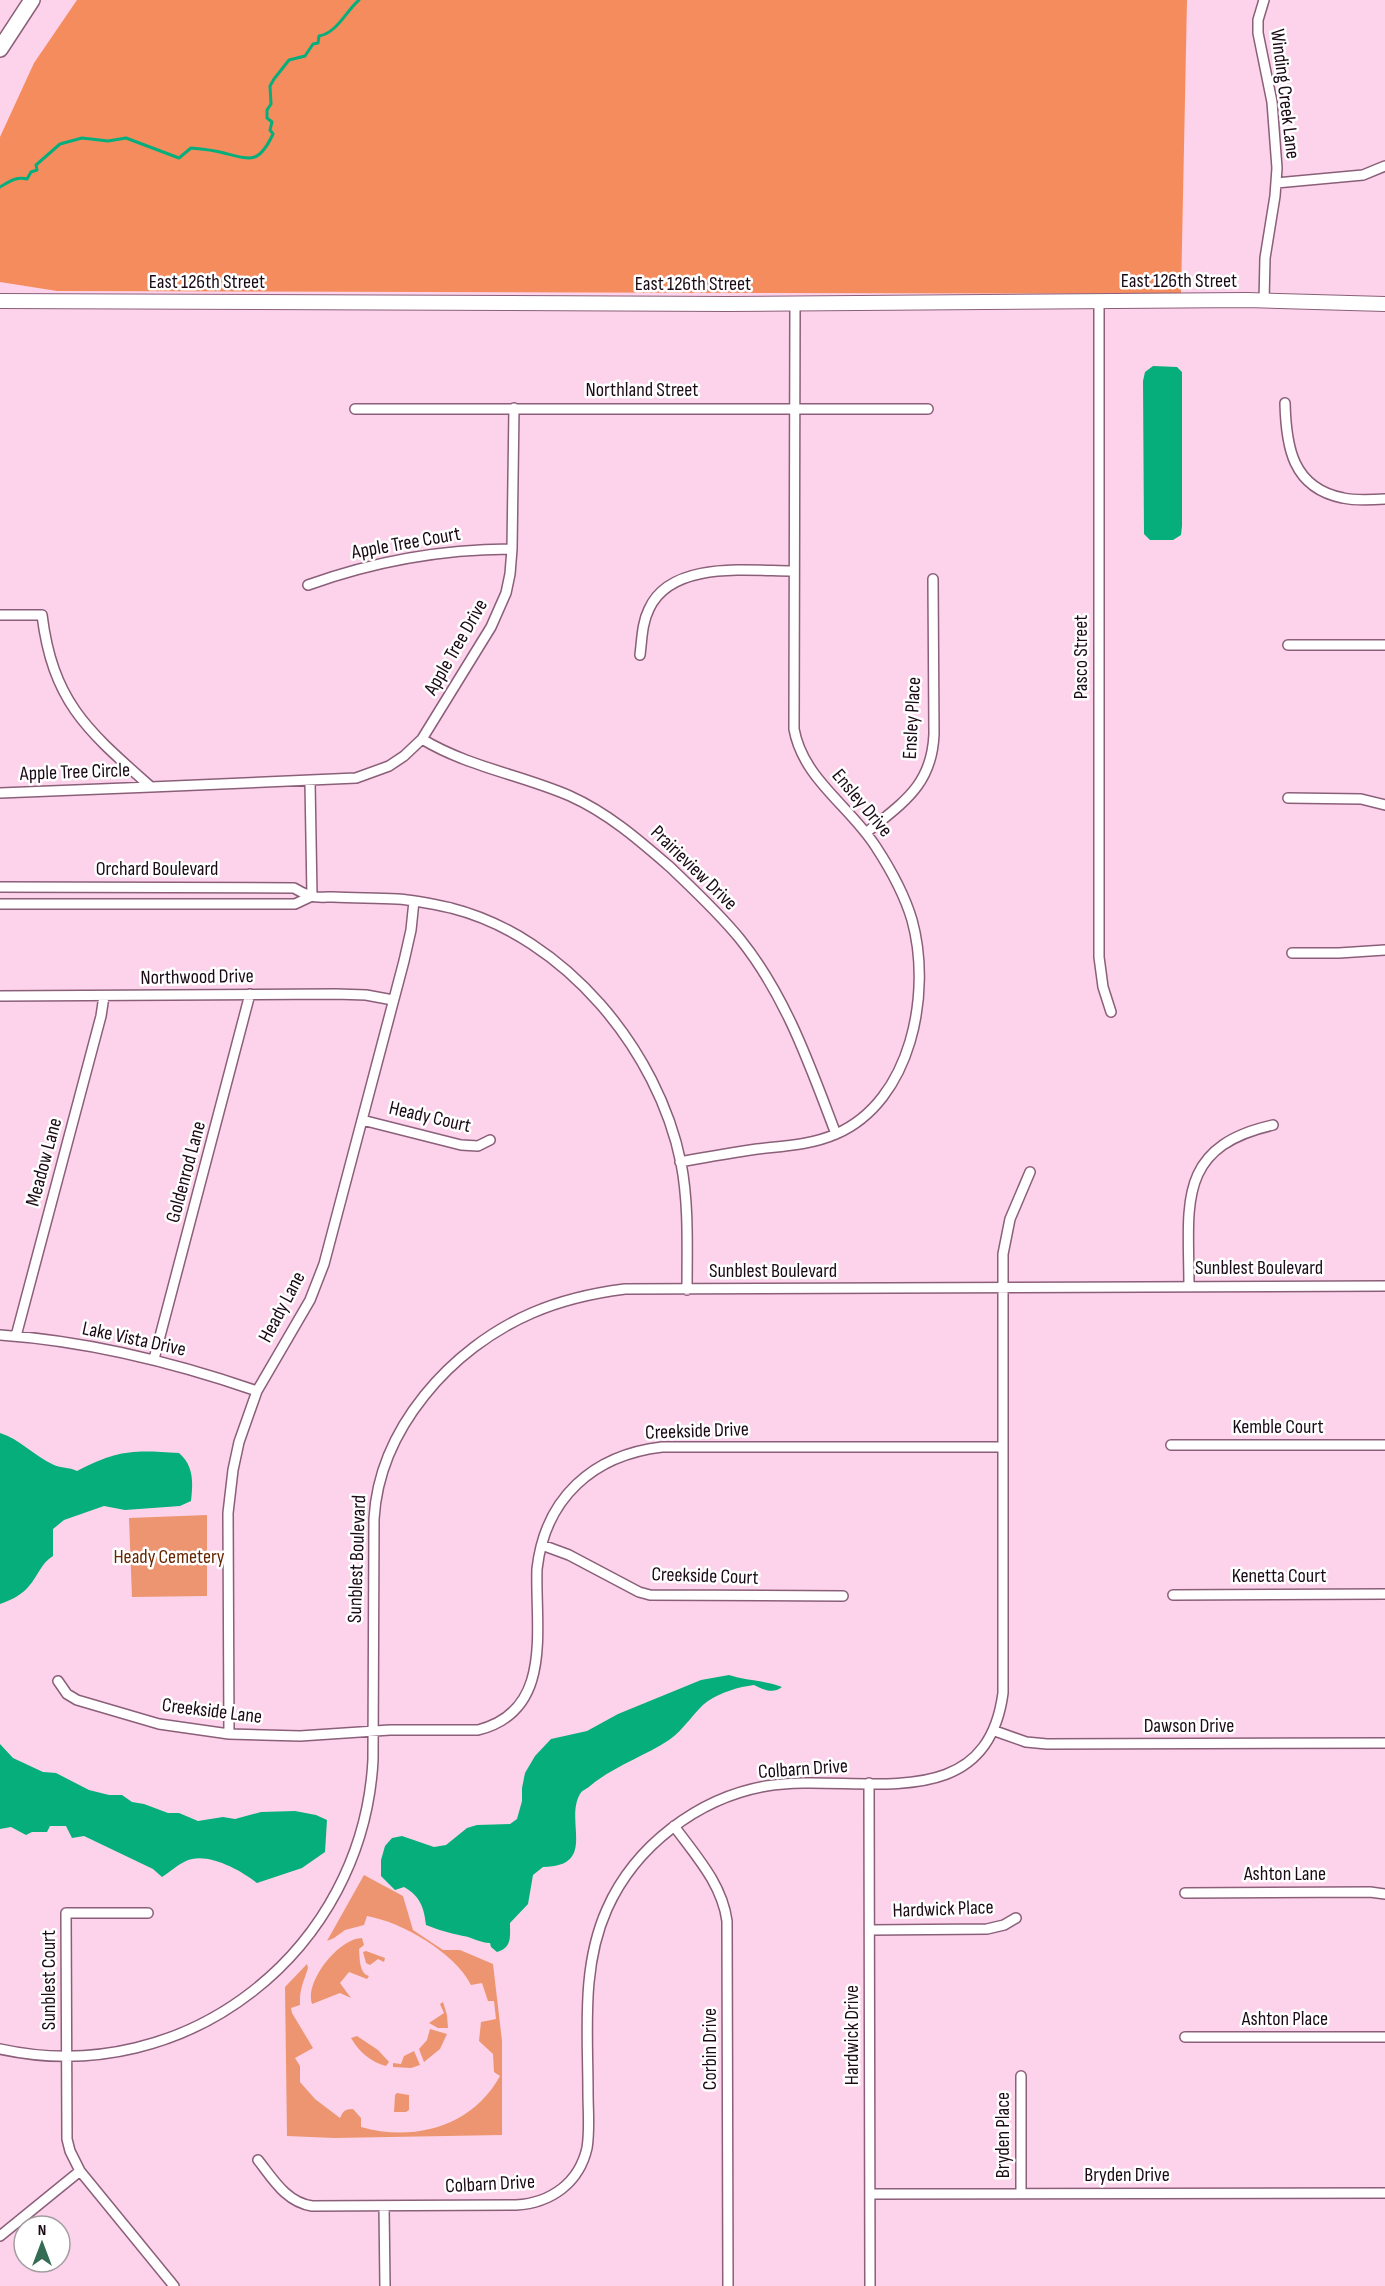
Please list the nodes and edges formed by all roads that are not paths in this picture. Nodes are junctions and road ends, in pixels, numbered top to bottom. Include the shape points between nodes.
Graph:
1 (32, 0) edge
2 (1264, 0) edge
3 (0, 49) edge
4 (1385, 166) edge
5 (1276, 183) junction
6 (1099, 300) junction
7 (0, 301) edge
8 (1264, 301) junction
9 (795, 304) junction
10 (1385, 304) edge
11 (1285, 403) dead end
12 (514, 408) junction
13 (793, 408) junction
14 (355, 409) dead end
15 (928, 409) dead end
16 (1385, 500) edge
17 (512, 549) junction
18 (793, 571) junction
19 (933, 579) dead end
20 (308, 585) dead end
21 (0, 615) edge
22 (1288, 645) dead end
23 (1385, 645) edge
24 (640, 655) dead end
25 (422, 739) junction
26 (310, 782) junction
27 (151, 787) junction
28 (0, 793) edge
29 (1288, 798) dead end
30 (1385, 805) edge
31 (866, 833) junction
32 (0, 887) edge
33 (312, 896) junction
34 (414, 901) junction
35 (0, 904) edge
36 (1385, 950) edge
37 (1292, 953) dead end
38 (250, 994) junction
39 (0, 996) edge
40 (104, 996) junction
41 (393, 1000) junction
42 (1111, 1012) dead end
43 (362, 1120) junction
44 (1273, 1125) dead end
45 (836, 1134) junction
46 (490, 1140) dead end
47 (680, 1162) junction
48 (1030, 1172) dead end
49 (1385, 1286) edge
50 (1190, 1287) junction
51 (1002, 1288) junction
52 (687, 1290) junction
53 (0, 1335) edge
54 (16, 1336) junction
55 (154, 1359) junction
56 (257, 1391) junction
57 (1385, 1444) edge
58 (1171, 1445) dead end
59 (1003, 1447) junction
60 (542, 1545) junction
61 (1385, 1594) edge
62 (1173, 1595) dead end
63 (843, 1596) dead end
64 (58, 1681) dead end
65 (373, 1731) junction
66 (994, 1731) junction
67 (229, 1734) junction
68 (1385, 1743) edge
69 (869, 1783) junction
70 (674, 1827) junction
71 (1185, 1893) dead end
72 (1385, 1894) edge
73 (148, 1912) dead end
74 (1016, 1918) dead end
75 (870, 1930) junction
76 (1185, 2037) dead end
77 (1385, 2037) edge
78 (0, 2049) edge
79 (67, 2058) junction
80 (1021, 2076) dead end
81 (258, 2160) dead end
82 (80, 2171) junction
83 (1021, 2193) junction
84 (1385, 2193) edge
85 (870, 2194) junction
86 (384, 2206) junction
87 (0, 2236) edge
88 (170, 2285) edge
89 (385, 2286) edge
90 (728, 2286) edge
91 (870, 2286) edge

1 - 3 main road
2 - 5 street, Winding Creek Lane via 1258,33 1272,102
4 - 5 street via 1363,175
5 - 8 street, Winding Creek Lane via 1264,258
6 - 8 main road, East 126th Street
6 - 9 main road, East 126th Street
6 - 42 street, Pasco Street via 1099,957
7 - 9 main road, East 126th Street
8 - 10 main road, East 126th Street
9 - 13 street, Ensley Drive
11 - 16 street via 1288,448 1307,480 1340,498
12 - 13 street, Northland Street
12 - 14 street, Northland Street
12 - 17 street, Apple Tree Drive
13 - 15 street, Northland Street
13 - 18 street, Ensley Drive
17 - 20 street, Apple Tree Court via 455,550 402,558
17 - 25 street, Apple Tree Drive via 509,581 497,617
18 - 24 street via 708,572 681,579 666,588 650,606
18 - 31 street, Ensley Drive via 796,737 812,771
19 - 31 street, Ensley Place via 931,759 927,773 915,789
21 - 27 street, Apple Tree Circle via 42,615 49,657 61,689 100,740
22 - 23 street
25 - 26 street, Apple Tree Drive via 398,760 373,773
25 - 45 street, Prairieview Drive via 460,759 554,790 597,810 636,837 697,893 742,940 772,986 800,1041
26 - 27 street, Apple Tree Drive
26 - 33 street
27 - 28 street, Apple Tree Circle
29 - 30 street via 1361,799
31 - 45 street, Ensley Drive via 896,878 912,920 919,967 917,1010 905,1055 889,1087 865,1116
32 - 33 street, Orchard Boulevard via 294,888
33 - 34 street, Orchard Boulevard
33 - 35 street, Orchard Boulevard via 295,904
34 - 41 street, Heady Lane via 411,930
34 - 47 street, Orchard Boulevard via 466,913 513,934 546,955 591,993 645,1068 669,1120
36 - 37 street
38 - 40 street, Northwood Drive
38 - 41 street, Northwood Drive via 355,994
38 - 55 street, Goldenrod Lane
39 - 40 street, Northwood Drive
40 - 54 street, Meadow Lane
41 - 43 street, Heady Lane
43 - 46 street, Heady Court via 461,1145 478,1146
43 - 56 street, Heady Lane via 315,1289
44 - 50 street via 1231,1138 1201,1168 1190,1198
45 - 47 street, Ensley Drive via 801,1144
47 - 52 street, Orchard Boulevard via 686,1197
48 - 51 street, Colbarn Drive via 1007,1228
49 - 50 street, Sunblest Boulevard
50 - 51 street, Sunblest Boulevard
51 - 52 street, Sunblest Boulevard
51 - 59 street, Colbarn Drive
52 - 65 street, Sunblest Boulevard via 605,1291 532,1313 468,1353 417,1406 386,1458 375,1497
53 - 54 street, Lake Vista Drive
54 - 55 street, Lake Vista Drive
55 - 56 street, Lake Vista Drive
56 - 67 street, Heady Lane via 239,1442 229,1500
57 - 58 street, Kemble Court
59 - 60 street, Creekside Drive via 645,1449 612,1460 582,1479 554,1513
59 - 66 street, Colbarn Drive via 1003,1693
60 - 63 street, Creekside Court via 650,1595
60 - 65 street, Creekside Drive via 537,1569 535,1671 515,1710 492,1726 478,1730
61 - 62 street, Kenetta Court
64 - 67 street, Creekside Lane via 76,1700 117,1714
65 - 67 street, Creekside Lane via 300,1736
65 - 79 street, Sunblest Boulevard via 369,1798 357,1848 334,1898 286,1962 248,1995 189,2030 130,2049
66 - 68 street, Dawson Drive via 1026,1742 1047,1744
66 - 69 street, Colbarn Drive via 969,1761 948,1774 918,1782
69 - 70 street, Colbarn Drive via 765,1786 719,1800
69 - 75 street, Hardwick Drive
70 - 86 street, Colbarn Drive via 648,1850 625,1879 607,1909 596,1942 588,1986 588,2142 576,2175 555,2194 534,2203
70 - 90 street, Corbin Drive via 714,1882 727,1921
71 - 72 street, Ashton Lane
73 - 79 street, Sunblest Court via 66,1913
74 - 75 street, Hardwick Place via 987,1929
75 - 85 street, Hardwick Drive
76 - 77 street, Ashton Place
78 - 79 street, Sunblest Boulevard
79 - 82 street via 67,2139
80 - 83 street, Bryden Place
81 - 86 street, Colbarn Drive via 290,2198 304,2205
82 - 87 street
82 - 88 street
83 - 84 street, Bryden Drive
83 - 85 street, Bryden Drive
85 - 91 street, Hardwick Drive
86 - 89 street

